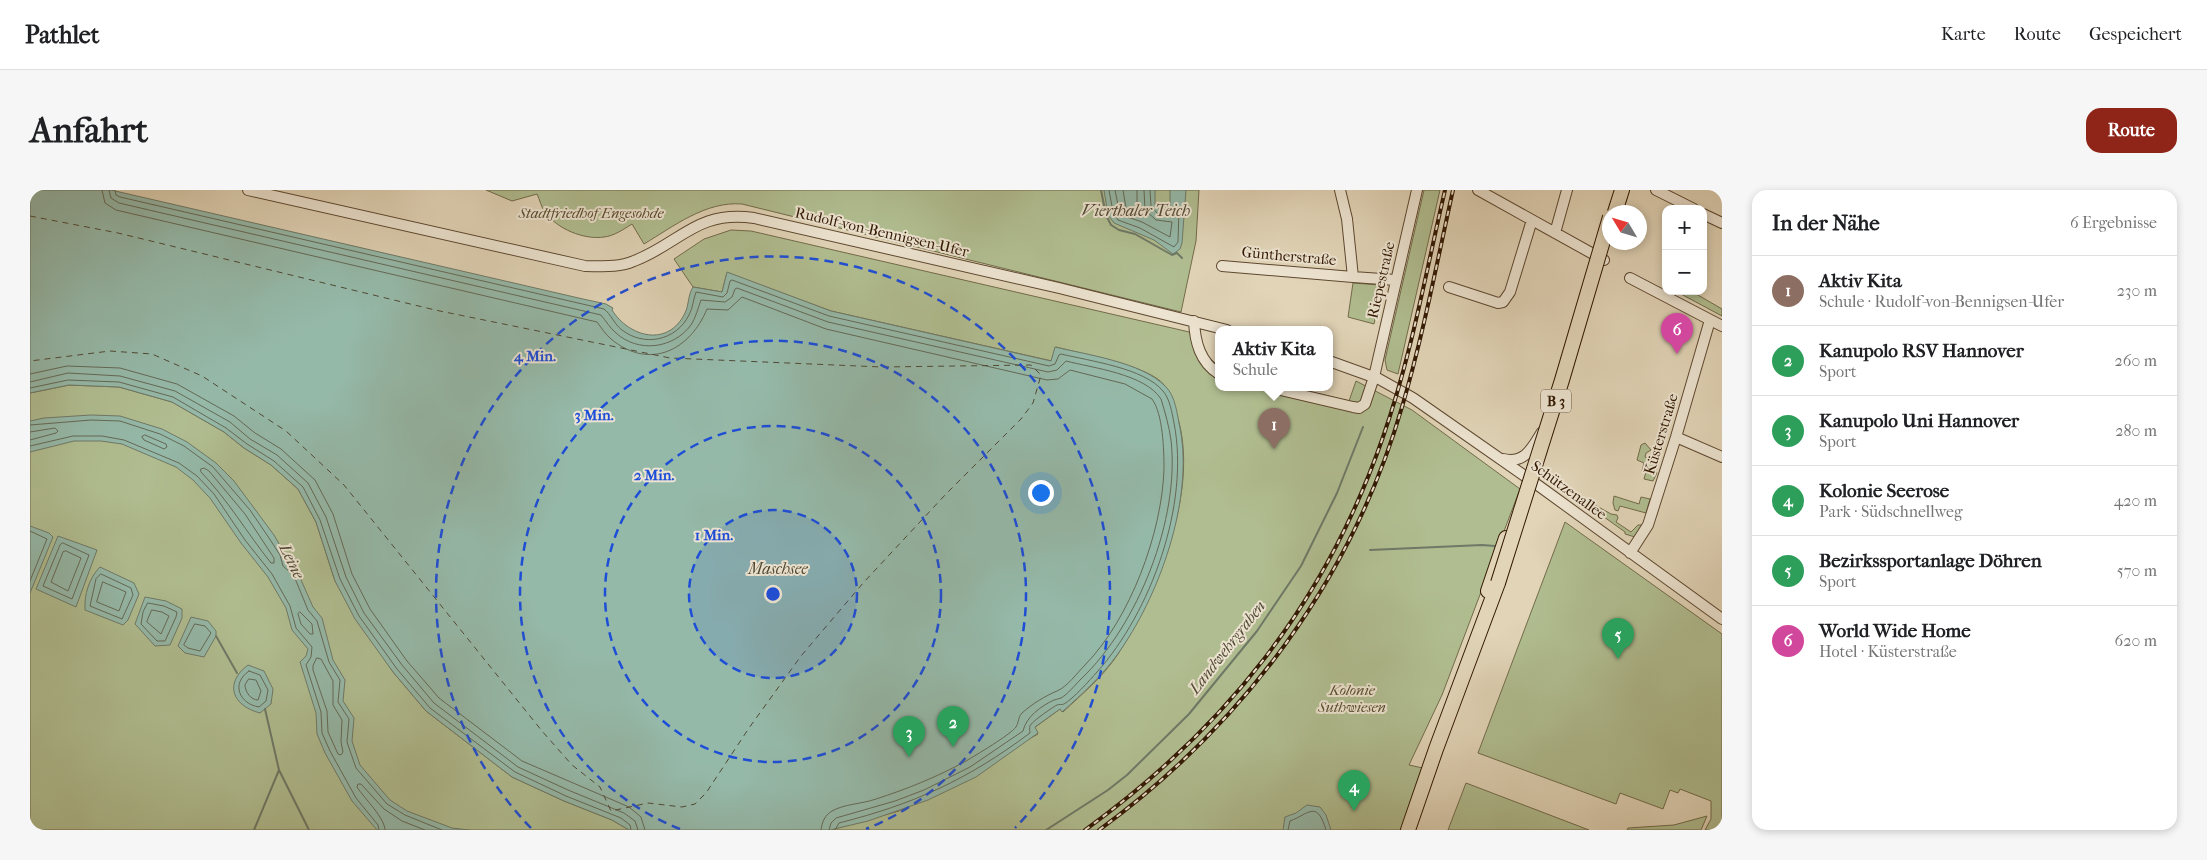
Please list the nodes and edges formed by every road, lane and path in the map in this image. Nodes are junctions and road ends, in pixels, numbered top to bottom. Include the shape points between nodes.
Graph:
1 (248, 190) edge
2 (1340, 190) edge
3 (1417, 190) edge
4 (1478, 190) edge
5 (1567, 190) edge
6 (1618, 190) edge
7 (1622, 190) edge
8 (1656, 190) edge
9 (1613, 205) edge
10 (1617, 205) edge
11 (1686, 205) edge
12 (1707, 216) edge
13 (1532, 220) junction
14 (1722, 223) edge
15 (1555, 233) junction
16 (1602, 244) edge
17 (1605, 250) edge
18 (1604, 260) dead end
19 (1222, 266) dead end
20 (1353, 276) junction
21 (1630, 278) dead end
22 (1396, 280) junction
23 (1449, 287) dead end
24 (1710, 320) junction
25 (1194, 325) junction
26 (1722, 326) edge
27 (1215, 328) edge
28 (1333, 362) edge
29 (1215, 370) edge
30 (1374, 377) junction
31 (1285, 391) edge
32 (1554, 414) dead end
33 (1676, 437) junction
34 (1722, 457) edge
35 (1499, 458) junction
36 (1532, 481) junction
37 (1630, 553) junction
38 (1500, 584) junction
39 (1722, 619) edge
40 (1457, 692) junction
41 (1431, 773) junction
42 (1421, 801) junction
43 (1408, 830) edge
44 (1413, 830) edge

1 - 25 street, Rudolf-von-Bennigsen-Ufer via 584,266 628,264 705,222 728,216 754,218
2 - 20 street, Güntherstraße via 1347,219
3 - 22 street, Riepestraße
4 - 13 street
5 - 15 street
6 - 9 highway
7 - 10 highway
8 - 11 street
12 - 14 street
13 - 15 street
13 - 23 street via 1510,292 1503,302
15 - 18 street
16 - 38 highway, B 3, bridge
17 - 38 highway, B 3
19 - 20 street, Güntherstraße
20 - 22 street, Güntherstraße
21 - 24 street
22 - 30 street, Riepestraße
24 - 26 street
24 - 33 street, Küsterstraße
25 - 27 street, Rudolf-von-Bennigsen-Ufer
25 - 29 street via 1203,359
28 - 30 street
30 - 31 street via 1365,404 1359,408
30 - 35 street, Schützenallee via 1396,388
32 - 35 street via 1529,454 1517,460
33 - 34 street
33 - 37 street, Küsterstraße via 1648,525
35 - 36 street, Schützenallee
36 - 37 street, Schützenallee
36 - 40 highway via 1498,558
37 - 39 street, Schützenallee
38 - 40 highway, B 3
38 - 41 highway, B 3
40 - 41 highway, B 3
41 - 42 highway, B 3
42 - 43 highway, B 3
42 - 44 highway, B 3

